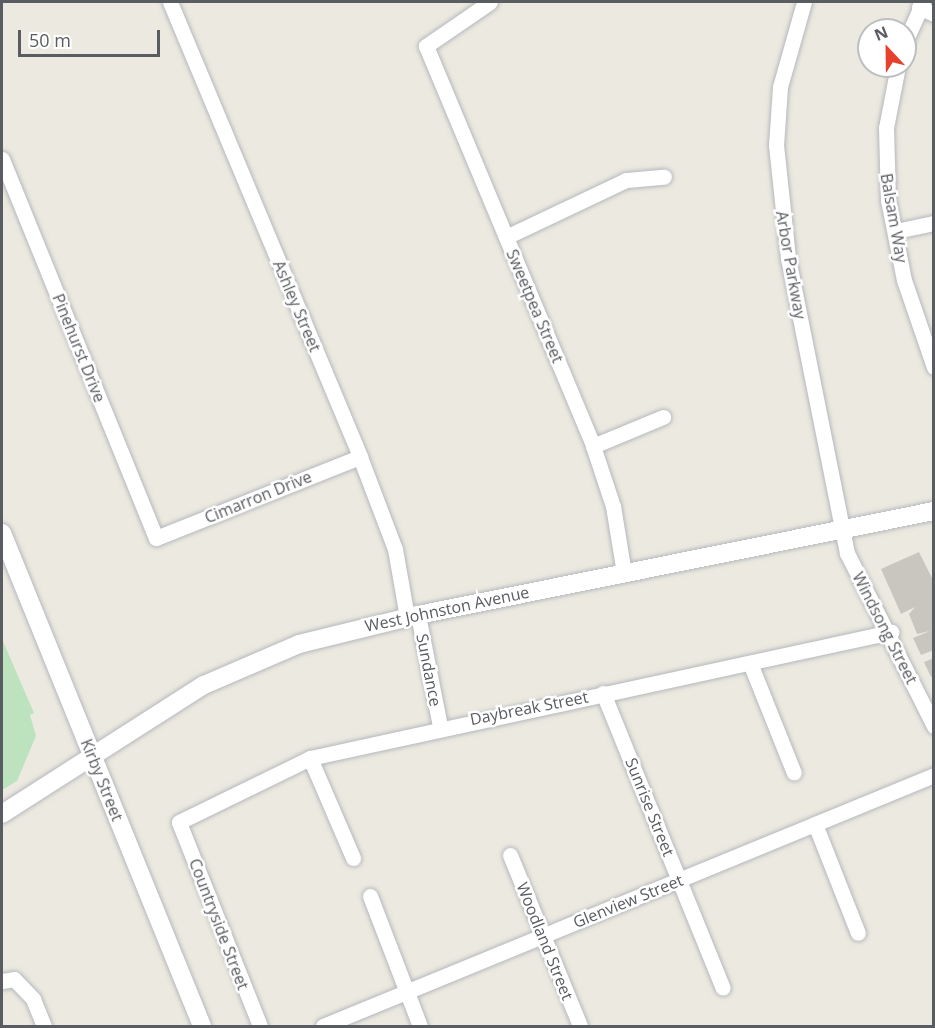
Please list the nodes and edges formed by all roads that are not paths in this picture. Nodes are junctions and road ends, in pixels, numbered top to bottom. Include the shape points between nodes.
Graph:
1 (170, 2) edge
2 (490, 2) edge
3 (804, 2) edge
4 (925, 8) edge
5 (917, 22) edge
6 (896, 78) edge
7 (2, 159) edge
8 (664, 177) dead end
9 (933, 223) edge
10 (896, 231) junction
11 (506, 237) junction
12 (933, 367) edge
13 (663, 417) dead end
14 (593, 447) junction
15 (360, 457) junction
16 (933, 511) edge
17 (842, 529) junction
18 (2, 533) edge
19 (156, 538) joint
20 (624, 573) junction
21 (412, 616) junction
22 (891, 632) junction
23 (750, 663) junction
24 (603, 693) junction
25 (440, 726) junction
26 (933, 726) edge
27 (93, 757) junction
28 (310, 758) junction
29 (794, 773) dead end
30 (933, 775) edge
31 (2, 814) edge
32 (179, 822) joint
33 (814, 824) junction
34 (510, 855) dead end
35 (354, 858) dead end
36 (680, 879) junction
37 (370, 896) dead end
38 (858, 933) dead end
39 (542, 936) junction
40 (8, 980) edge
41 (723, 988) dead end
42 (406, 992) junction
43 (44, 1026) edge
44 (202, 1026) edge
45 (260, 1026) edge
46 (323, 1026) edge
47 (420, 1026) edge
48 (580, 1026) edge

1 - 15 street, Ashley Street
2 - 11 street, Sweetpea Street via 426,46
3 - 17 street, Arbor Parkway via 780,87 780,209
4 - 5 street
6 - 10 street, Balsam Way via 885,165
7 - 19 street, Pinehurst Drive
8 - 11 street via 626,180
9 - 10 street
10 - 12 street, Balsam Way via 904,280
11 - 14 street, Sweetpea Street
13 - 14 street
14 - 20 street, Sweetpea Street via 613,506
15 - 19 street, Cimarron Drive
15 - 21 street, Ashley Street via 395,549
16 - 17 street, West Johnston Avenue
17 - 20 street, West Johnston Avenue
17 - 22 street, Windsong Street via 847,553
18 - 27 street, Kirby Street
20 - 21 street, West Johnston Avenue
21 - 25 street, Sundance
21 - 27 street, West Johnston Avenue via 299,644 252,663 204,685
22 - 23 street, Daybreak Street
22 - 26 street, Windsong Street
23 - 24 street, Daybreak Street
23 - 29 street
24 - 25 street, Daybreak Street
24 - 36 street, Sunrise Street
25 - 28 street, Daybreak Street
27 - 31 street, West Johnston Avenue
27 - 44 street, Kirby Street
28 - 32 street, Daybreak Street
28 - 35 street
30 - 33 street, Glenview Street
32 - 45 street, Countryside Street
33 - 36 street, Glenview Street
33 - 38 street
34 - 39 street, Woodland Street
36 - 39 street, Glenview Street
36 - 41 street, Sunrise Street
37 - 42 street
39 - 42 street, Glenview Street
39 - 48 street, Woodland Street
40 - 43 street via 33,999
42 - 46 street, Glenview Street
42 - 47 street

